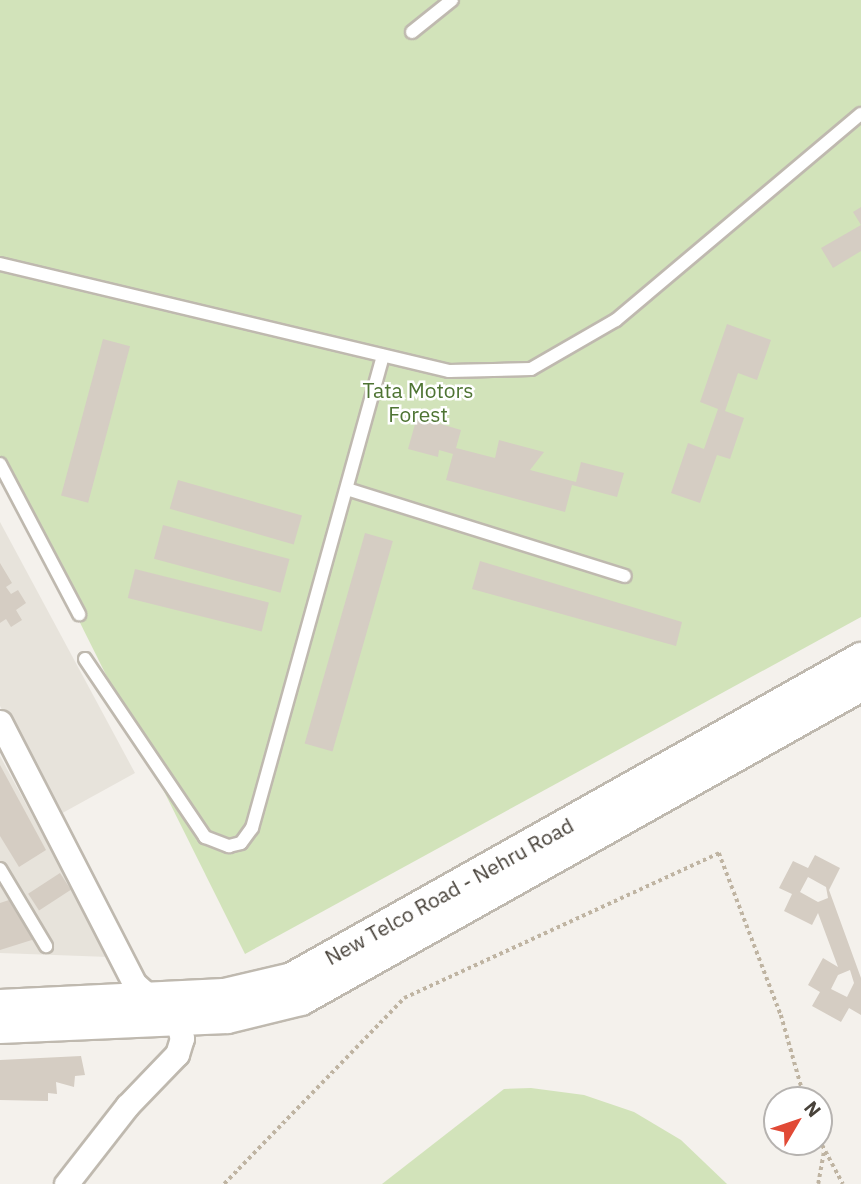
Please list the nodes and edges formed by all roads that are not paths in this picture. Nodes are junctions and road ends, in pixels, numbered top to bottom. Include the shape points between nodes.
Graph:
1 (452, 0) edge
2 (412, 32) dead end
3 (861, 114) edge
4 (0, 264) edge
5 (383, 356) junction
6 (0, 464) edge
7 (347, 489) junction
8 (625, 576) dead end
9 (79, 614) dead end
10 (861, 658) edge
11 (85, 659) dead end
12 (861, 686) edge
13 (0, 722) edge
14 (0, 869) edge
15 (46, 946) dead end
16 (156, 999) junction
17 (0, 1005) edge
18 (177, 1021) junction
19 (0, 1028) edge
20 (66, 1184) edge

1 - 2 lane
3 - 5 lane via 571,351 531,369 491,374
4 - 5 lane
5 - 7 lane
6 - 9 lane
7 - 8 lane
7 - 11 lane via 253,828 241,843 229,846 205,837
10 - 16 street, New Telco Road - Nehru Road via 292,978 263,988
12 - 18 street, New Telco Road - Nehru Road via 301,1000 269,1011
13 - 16 street via 134,983
14 - 15 lane
16 - 17 street, New Telco Road - Nehru Road
16 - 18 street
18 - 19 street, New Telco Road - Nehru Road
18 - 20 street via 177,1054 127,1106

